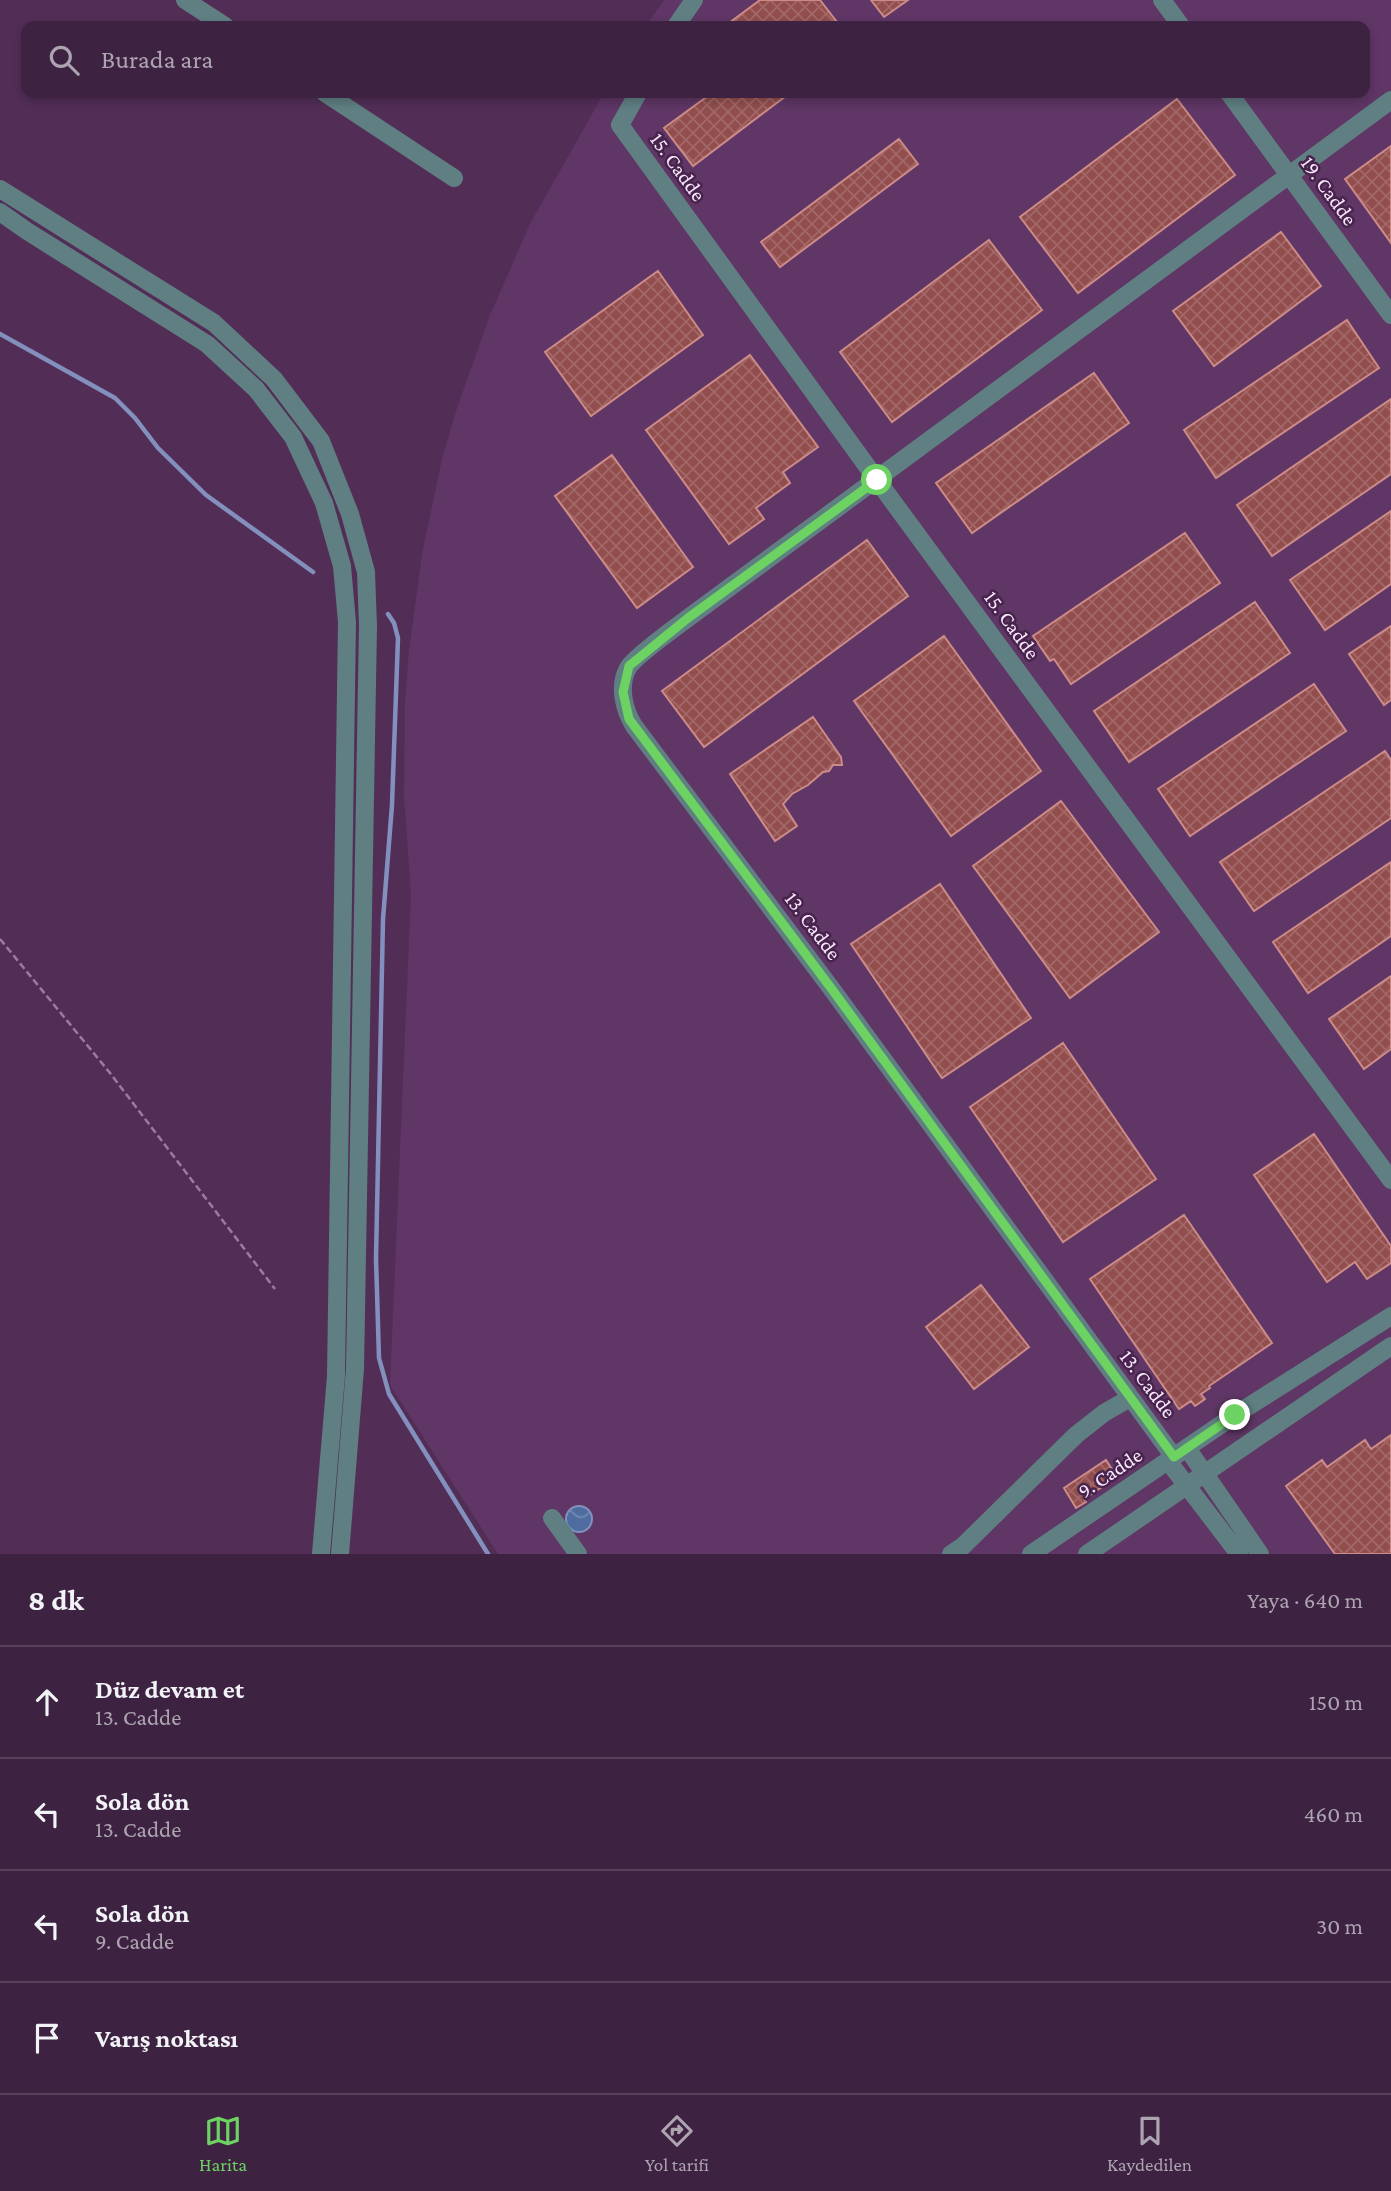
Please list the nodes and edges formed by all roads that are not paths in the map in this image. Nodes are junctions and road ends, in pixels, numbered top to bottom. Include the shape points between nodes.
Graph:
1 (185, 0) edge
2 (694, 0) edge
3 (1162, 0) edge
4 (217, 21) edge
5 (679, 21) edge
6 (1177, 21) edge
7 (333, 98) edge
8 (635, 98) edge
9 (1233, 98) edge
10 (1391, 100) edge
11 (1289, 175) junction
12 (454, 178) dead end
13 (0, 189) edge
14 (0, 212) edge
15 (1391, 315) edge
16 (877, 480) junction
17 (1391, 1180) edge
18 (1391, 1316) edge
19 (1391, 1346) edge
20 (1130, 1398) junction
21 (1176, 1455) junction
22 (1205, 1473) junction
23 (1187, 1486) junction
24 (552, 1518) dead end
25 (321, 1554) edge
26 (340, 1554) edge
27 (578, 1554) edge
28 (951, 1554) edge
29 (1031, 1554) edge
30 (1087, 1554) edge
31 (1238, 1554) edge
32 (1260, 1554) edge

1 - 4 street
2 - 5 street
3 - 6 street
7 - 12 street
8 - 16 street, 15. Cadde via 620,125
9 - 11 street, 19. Cadde
10 - 11 street, 13. Cadde
11 - 15 street, 19. Cadde
11 - 16 street, 13. Cadde
13 - 26 street via 214,324 274,379 321,441 350,514 366,572 355,1369
14 - 25 street via 207,344 257,389 293,438 324,503 342,566 346,622 336,1376
16 - 17 street, 15. Cadde
16 - 20 street, 13. Cadde via 629,666 624,683 626,710
18 - 21 street, 9. Cadde
19 - 22 street
20 - 21 street, 13. Cadde
20 - 28 street via 1076,1434
21 - 22 street
21 - 23 street
21 - 29 street, 9. Cadde
22 - 23 street
22 - 32 street
23 - 30 street
23 - 31 street
24 - 27 street

